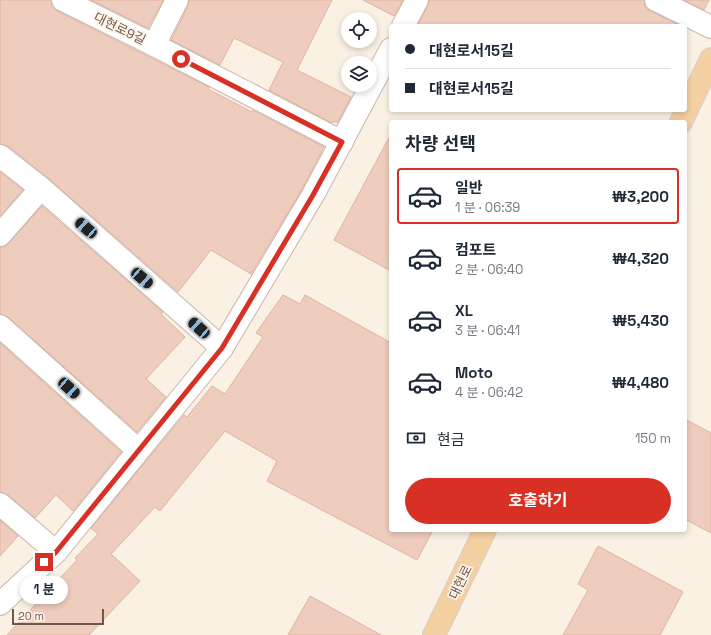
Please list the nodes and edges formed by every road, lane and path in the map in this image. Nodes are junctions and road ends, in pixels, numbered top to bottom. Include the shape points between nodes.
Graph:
1 (63, 0) edge
2 (177, 0) edge
3 (417, 0) edge
4 (656, 0) edge
5 (404, 24) edge
6 (711, 28) edge
7 (154, 45) junction
8 (389, 52) edge
9 (711, 59) edge
10 (687, 109) edge
11 (342, 142) junction
12 (0, 156) edge
13 (41, 188) junction
14 (0, 235) edge
15 (0, 326) edge
16 (222, 348) junction
17 (138, 450) junction
18 (0, 504) edge
19 (484, 532) edge
20 (56, 552) junction
21 (0, 604) edge
22 (434, 635) edge

1 - 7 street, 대현로9길
2 - 7 street, 대현로9길
3 - 5 street
4 - 6 street
7 - 11 street
8 - 11 street
9 - 10 main road
11 - 16 street
12 - 13 street
13 - 14 street
13 - 16 street
15 - 17 street
16 - 17 street
17 - 20 street
18 - 20 street
19 - 22 main road, 대현로
20 - 21 street

